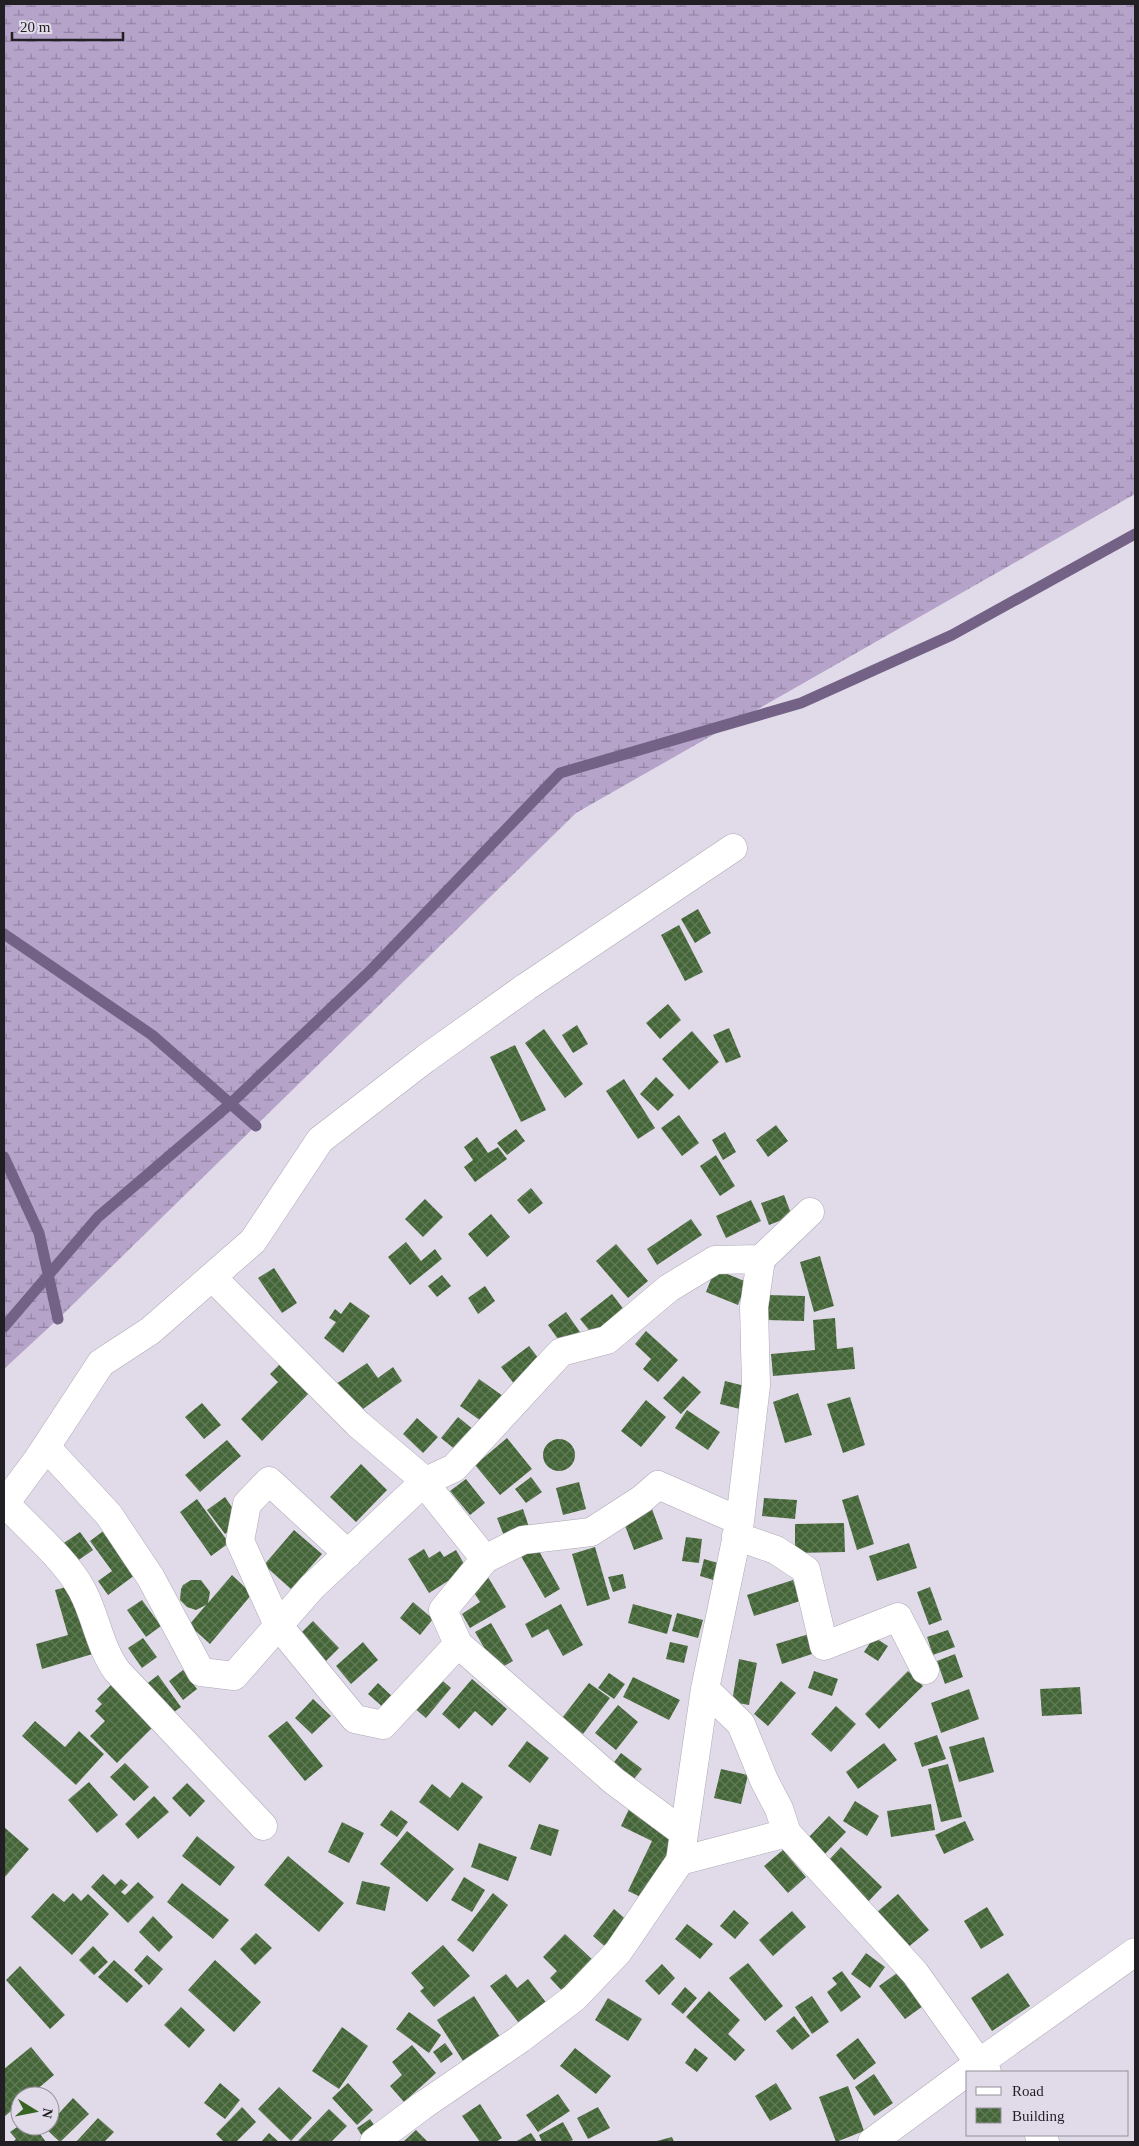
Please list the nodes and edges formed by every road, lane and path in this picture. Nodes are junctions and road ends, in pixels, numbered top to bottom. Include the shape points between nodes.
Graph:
1 (733, 848) dead end
2 (810, 1212) dead end
3 (761, 1260) junction
4 (212, 1278) junction
5 (46, 1447) junction
6 (424, 1482) junction
7 (4, 1504) edge
8 (738, 1528) junction
9 (348, 1554) junction
10 (485, 1559) junction
11 (278, 1625) junction
12 (458, 1644) junction
13 (924, 1670) dead end
14 (705, 1689) junction
15 (263, 1826) dead end
16 (684, 1833) junction
17 (787, 1833) junction
18 (680, 1861) junction
19 (1135, 1952) edge
20 (983, 2067) edge
21 (966, 2078) edge
22 (374, 2142) edge
23 (872, 2142) edge

1 - 4 street via 526,987 320,1140 253,1241
2 - 3 street
3 - 6 street via 715,1260 669,1288 607,1340 561,1352 454,1468
3 - 8 street via 754,1307 756,1385
4 - 5 street via 150,1331 101,1363
4 - 6 street via 358,1424
5 - 7 street
5 - 11 street via 110,1514 151,1578 201,1672 234,1676
6 - 9 street
6 - 10 street
7 - 15 street via 76,1580 101,1645 117,1671
8 - 10 street via 658,1485 591,1532 523,1540
8 - 13 street via 806,1570 824,1646 898,1617
8 - 14 street
9 - 11 street
9 - 11 street via 269,1481 247,1504 240,1541
10 - 12 street via 443,1610
11 - 12 street via 355,1719 383,1725
12 - 16 street via 614,1781
14 - 16 street
14 - 17 street via 741,1724
16 - 18 street
17 - 18 street
17 - 20 street via 915,1973
18 - 22 street via 618,1952 574,1998
19 - 20 street
21 - 23 street

